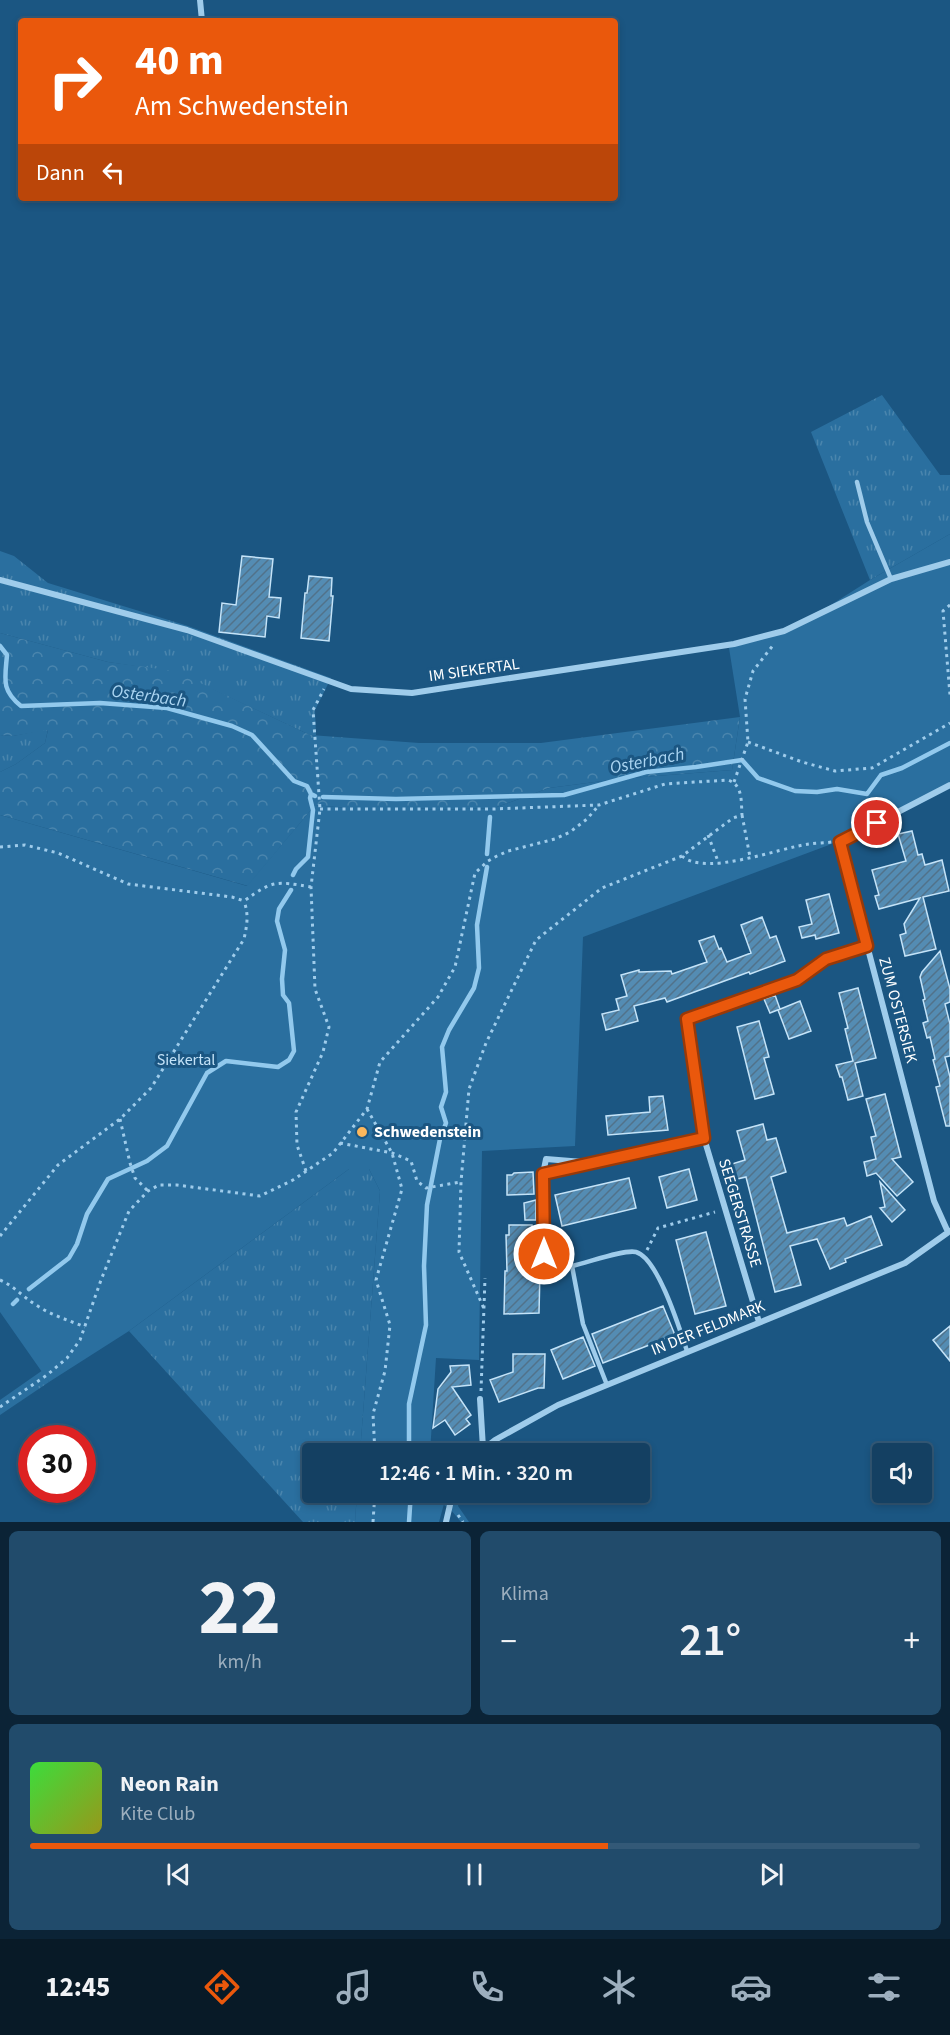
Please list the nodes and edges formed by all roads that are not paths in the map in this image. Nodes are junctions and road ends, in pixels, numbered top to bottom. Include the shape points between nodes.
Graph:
1 (200, 0) edge
2 (202, 18) edge
3 (857, 482) dead end
4 (950, 562) edge
5 (891, 579) junction
6 (0, 580) edge
7 (950, 785) edge
8 (867, 946) junction
9 (704, 1138) junction
10 (589, 1163) junction
11 (543, 1174) junction
12 (949, 1232) edge
13 (544, 1254) dead end
14 (759, 1322) junction
15 (687, 1351) junction
16 (607, 1385) junction
17 (480, 1399) road end
18 (483, 1443) edge
19 (492, 1443) edge
20 (450, 1503) edge
21 (446, 1522) edge

1 - 2 street
3 - 5 lane via 867,522
4 - 5 street, IM SIEKERTAL
5 - 6 street, IM SIEKERTAL via 784,631 734,644 412,693 351,689 187,630
7 - 8 street, ZUM OSTERSIEK via 840,842
8 - 9 street, SEEGERSTRASSE via 826,959 797,980 687,1019
8 - 12 street, ZUM OSTERSIEK via 934,1201
9 - 10 street
9 - 14 street, SEEGERSTRASSE
10 - 11 street
10 - 11 street via 546,1159
11 - 13 street
12 - 14 street, IN DER FELDMARK via 905,1263
14 - 15 street, IN DER FELDMARK
15 - 16 street, IN DER FELDMARK
15 - 16 lane via 665,1291 644,1257 630,1252 572,1266 583,1324
16 - 19 street, IN DER FELDMARK via 558,1404
17 - 18 street
20 - 21 street

